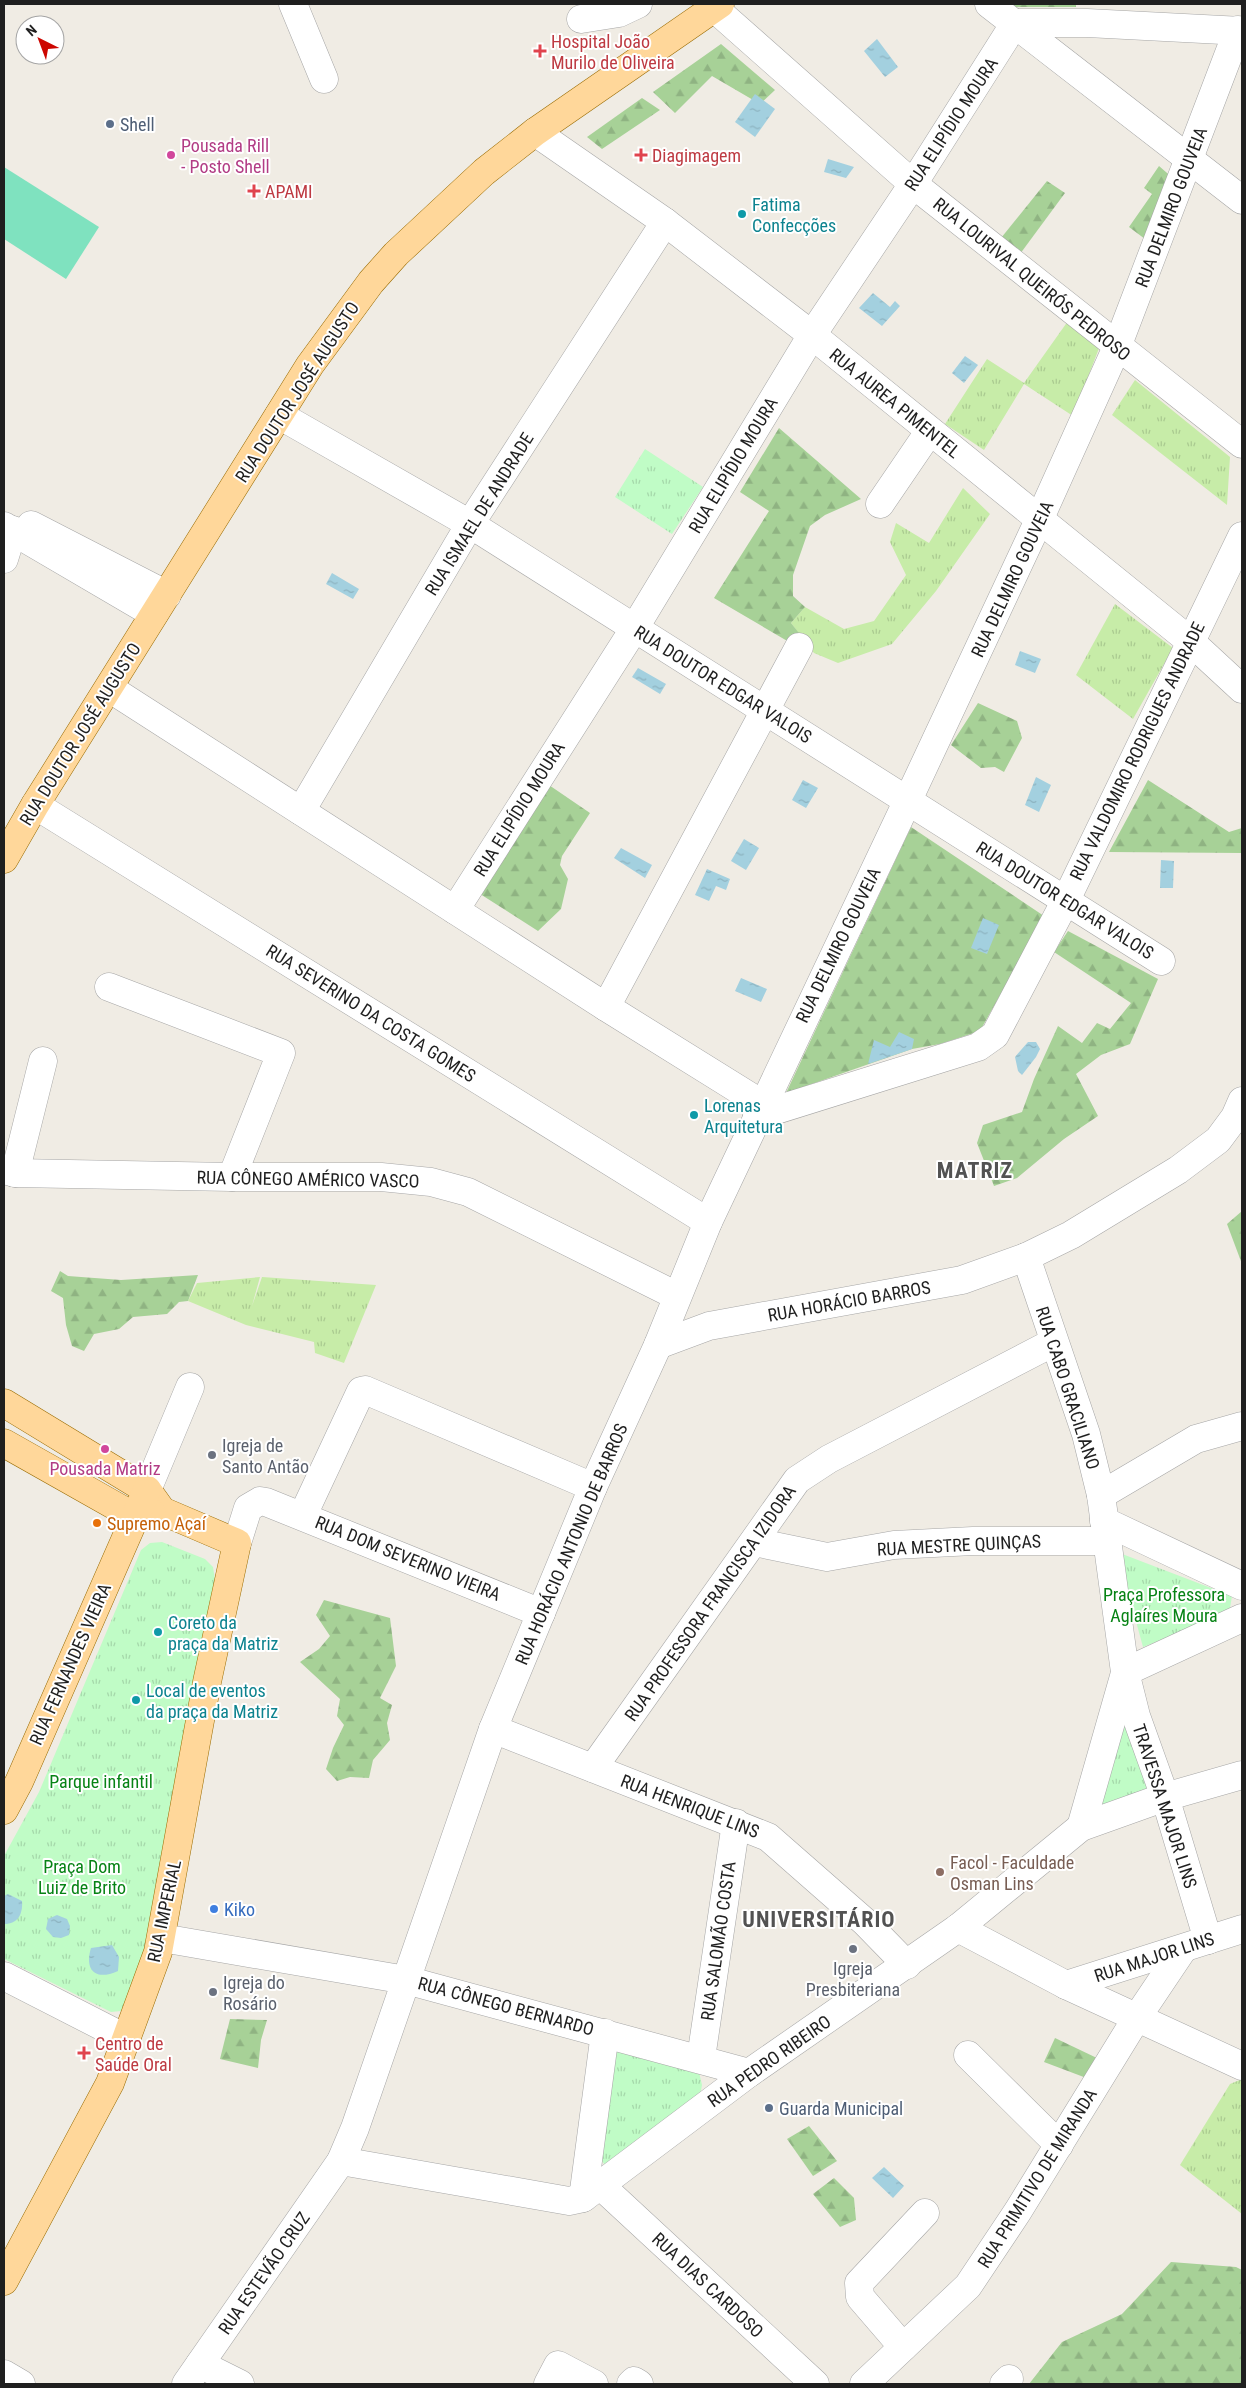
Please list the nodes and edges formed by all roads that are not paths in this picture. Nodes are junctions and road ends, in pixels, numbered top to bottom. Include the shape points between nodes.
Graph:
1 (293, 4) edge
2 (638, 4) edge
3 (989, 4) edge
4 (717, 6) edge
5 (581, 19) dead end
6 (1015, 23) junction
7 (1240, 30) edge
8 (324, 79) dead end
9 (536, 132) junction
10 (1189, 158) junction
11 (913, 184) junction
12 (1242, 200) edge
13 (665, 222) junction
14 (812, 335) junction
15 (1117, 347) junction
16 (279, 415) junction
17 (929, 432) junction
18 (1242, 444) edge
19 (880, 504) dead end
20 (1040, 518) junction
21 (470, 524) junction
22 (8, 528) edge
23 (1242, 536) edge
24 (4, 559) edge
25 (160, 604) junction
26 (634, 628) junction
27 (1190, 641) junction
28 (799, 647) dead end
29 (109, 688) junction
30 (1242, 689) edge
31 (765, 711) junction
32 (908, 800) junction
33 (35, 805) junction
34 (300, 811) junction
35 (4, 859) edge
36 (1066, 900) junction
37 (455, 910) junction
38 (1161, 961) dead end
39 (109, 987) dead end
40 (606, 1007) junction
41 (43, 1060) dead end
42 (1242, 1102) edge
43 (760, 1110) junction
44 (9, 1171) edge
45 (232, 1178) junction
46 (708, 1222) junction
47 (1026, 1258) junction
48 (674, 1303) junction
49 (709, 1326) junction
50 (1054, 1342) junction
51 (658, 1345) junction
52 (190, 1387) dead end
53 (4, 1402) edge
54 (1242, 1426) edge
55 (4, 1443) edge
56 (593, 1487) junction
57 (155, 1500) junction
58 (303, 1515) junction
59 (135, 1517) junction
60 (1104, 1519) junction
61 (754, 1542) junction
62 (237, 1543) junction
63 (1242, 1586) edge
64 (541, 1613) junction
65 (1242, 1618) edge
66 (1126, 1672) junction
67 (493, 1729) junction
68 (593, 1768) junction
69 (1242, 1775) edge
70 (11, 1777) edge
71 (1165, 1797) junction
72 (4, 1810) edge
73 (736, 1824) junction
74 (1081, 1827) junction
75 (958, 1928) junction
76 (1242, 1928) edge
77 (162, 1938) junction
78 (1208, 1940) junction
79 (1183, 1949) junction
80 (906, 1965) junction
81 (4, 1976) edge
82 (406, 1980) junction
83 (1066, 1985) junction
84 (1136, 2019) junction
85 (605, 2033) junction
86 (127, 2039) junction
87 (968, 2056) dead end
88 (701, 2058) junction
89 (1242, 2066) edge
90 (750, 2072) junction
91 (1059, 2145) junction
92 (341, 2161) junction
93 (592, 2192) junction
94 (925, 2213) dead end
95 (4, 2281) edge
96 (903, 2347) junction
97 (4, 2374) edge
98 (193, 2374) edge
99 (553, 2374) edge
100 (20, 2384) edge
101 (240, 2384) edge
102 (594, 2384) edge
103 (631, 2384) edge
104 (639, 2384) edge
105 (815, 2384) edge
106 (864, 2384) edge

1 - 8 street
2 - 5 street via 619,13
3 - 6 street
4 - 9 main road, RUA DOUTOR JOSÉ AUGUSTO
4 - 11 street, RUA LOURIVAL QUEIRÓS PEDROSO
6 - 7 street
6 - 10 street
6 - 11 street, RUA ELIPÍDIO MOURA
7 - 10 street, RUA DELMIRO GOUVEIA
9 - 13 street, RUA AUREA PIMENTEL
9 - 16 main road, RUA DOUTOR JOSÉ AUGUSTO via 484,172 396,254 310,365
10 - 12 street
10 - 15 street, RUA DELMIRO GOUVEIA
11 - 14 street, RUA ELIPÍDIO MOURA
11 - 15 street, RUA LOURIVAL QUEIRÓS PEDROSO
13 - 14 street, RUA AUREA PIMENTEL
13 - 21 street, RUA ISMAEL DE ANDRADE
14 - 17 street, RUA AUREA PIMENTEL
14 - 26 street, RUA ELIPÍDIO MOURA
15 - 18 street, RUA LOURIVAL QUEIRÓS PEDROSO
15 - 20 street, RUA DELMIRO GOUVEIA
16 - 21 street, RUA DOUTOR EDGAR VALOIS
16 - 25 main road, RUA DOUTOR JOSÉ AUGUSTO
17 - 19 street
17 - 20 street, RUA AUREA PIMENTEL
20 - 27 street, RUA AUREA PIMENTEL
20 - 32 street, RUA DELMIRO GOUVEIA
21 - 26 street, RUA DOUTOR EDGAR VALOIS
21 - 34 street, RUA ISMAEL DE ANDRADE
22 - 24 street
22 - 25 street via 32,524 43,529
23 - 27 street, RUA VALDOMIRO RODRIGUES ANDRADE
25 - 29 main road, RUA DOUTOR JOSÉ AUGUSTO
26 - 31 street, RUA DOUTOR EDGAR VALOIS
26 - 37 street, RUA ELIPÍDIO MOURA
27 - 30 street, RUA AUREA PIMENTEL
27 - 36 street, RUA VALDOMIRO RODRIGUES ANDRADE
28 - 31 street
29 - 33 main road, RUA DOUTOR JOSÉ AUGUSTO
29 - 34 street
31 - 32 street, RUA DOUTOR EDGAR VALOIS
31 - 40 street
32 - 36 street, RUA DOUTOR EDGAR VALOIS
32 - 43 street, RUA DELMIRO GOUVEIA
33 - 35 main road, RUA DOUTOR JOSÉ AUGUSTO
33 - 46 street, RUA SEVERINO DA COSTA GOMES
34 - 37 street
36 - 38 street, RUA DOUTOR EDGAR VALOIS
36 - 43 street, RUA VALDOMIRO RODRIGUES ANDRADE via 1002,1024 986,1042
37 - 40 street
39 - 45 street via 281,1053
40 - 43 street
41 - 44 street
42 - 47 street, RUA HORÁCIO BARROS via 1236,1117 1218,1140 1178,1170 1071,1235
43 - 46 street, RUA HORÁCIO ANTONIO DE BARROS
44 - 45 street, RUA CÔNEGO AMÉRICO VASCO
45 - 48 street, RUA CÔNEGO AMÉRICO VASCO via 381,1177 431,1182 459,1189
46 - 48 street, RUA HORÁCIO ANTONIO DE BARROS
47 - 49 street, RUA HORÁCIO BARROS via 962,1280
47 - 50 street, RUA CABO GRACILIANO
48 - 49 street
48 - 51 street, RUA HORÁCIO ANTONIO DE BARROS
49 - 51 street, RUA HORÁCIO BARROS
50 - 60 street, RUA CABO GRACILIANO via 1086,1434
50 - 61 street, RUA PROFESSORA FRANCISCA IZIDORA via 828,1459 797,1480
51 - 56 street, RUA HORÁCIO ANTONIO DE BARROS
52 - 57 street
53 - 57 main road
54 - 60 street via 1196,1439
55 - 59 main road
56 - 58 street, RUA DOM SEVERINO VIEIRA via 365,1390 361,1391
56 - 64 street, RUA HORÁCIO ANTONIO DE BARROS
57 - 59 main road, RUA FERNANDES VIEIRA
57 - 62 main road
58 - 62 street via 266,1502 254,1503 248,1508
58 - 64 street, RUA DOM SEVERINO VIEIRA
59 - 70 main road, RUA FERNANDES VIEIRA
60 - 61 street, RUA MESTRE QUINÇAS via 973,1541 894,1545 827,1557
60 - 63 street
60 - 66 street, RUA CABO GRACILIANO
61 - 68 street, RUA PROFESSORA FRANCISCA IZIDORA
62 - 77 main road, RUA IMPERIAL via 207,1682
64 - 67 street, RUA HORÁCIO ANTONIO DE BARROS
65 - 66 street
66 - 71 street, TRAVESSA MAJOR LINS via 1136,1716
66 - 74 street, RUA CABO GRACILIANO
67 - 68 street, RUA HENRIQUE LINS
67 - 82 street, RUA HORÁCIO ANTONIO DE BARROS
68 - 73 street, RUA HENRIQUE LINS
69 - 71 street
70 - 72 main road, RUA FERNANDES VIEIRA
71 - 74 street
71 - 78 street, TRAVESSA MAJOR LINS
73 - 80 street, RUA HENRIQUE LINS via 768,1837 858,1916
73 - 88 street, RUA SALOMÃO COSTA
74 - 75 street, RUA PEDRO RIBEIRO
75 - 80 street, RUA PEDRO RIBEIRO
75 - 83 street
76 - 78 street, RUA MAJOR LINS
77 - 82 street, RUA CÔNEGO BERNARDO
77 - 86 main road, RUA IMPERIAL
78 - 79 street, RUA MAJOR LINS
79 - 83 street, RUA MAJOR LINS
79 - 84 street, RUA PRIMITIVO DE MIRANDA
80 - 90 street, RUA PEDRO RIBEIRO
81 - 86 street
82 - 85 street, RUA CÔNEGO BERNARDO
82 - 92 street
83 - 84 street
84 - 89 street
84 - 91 street, RUA PRIMITIVO DE MIRANDA
85 - 88 street, RUA CÔNEGO BERNARDO
85 - 93 street
86 - 95 main road, RUA IMPERIAL via 110,2083
87 - 91 street
88 - 90 street, RUA CÔNEGO BERNARDO
90 - 93 street, RUA PEDRO RIBEIRO
91 - 96 street, RUA PRIMITIVO DE MIRANDA via 968,2286
92 - 93 street via 569,2201
92 - 98 street, RUA ESTEVÃO CRUZ
93 - 105 street, RUA DIAS CARDOSO
94 - 96 street via 859,2283 860,2297
96 - 106 street, RUA PRIMITIVO DE MIRANDA
97 - 100 street
98 - 101 street
99 - 102 street
103 - 104 street via 634,2380

